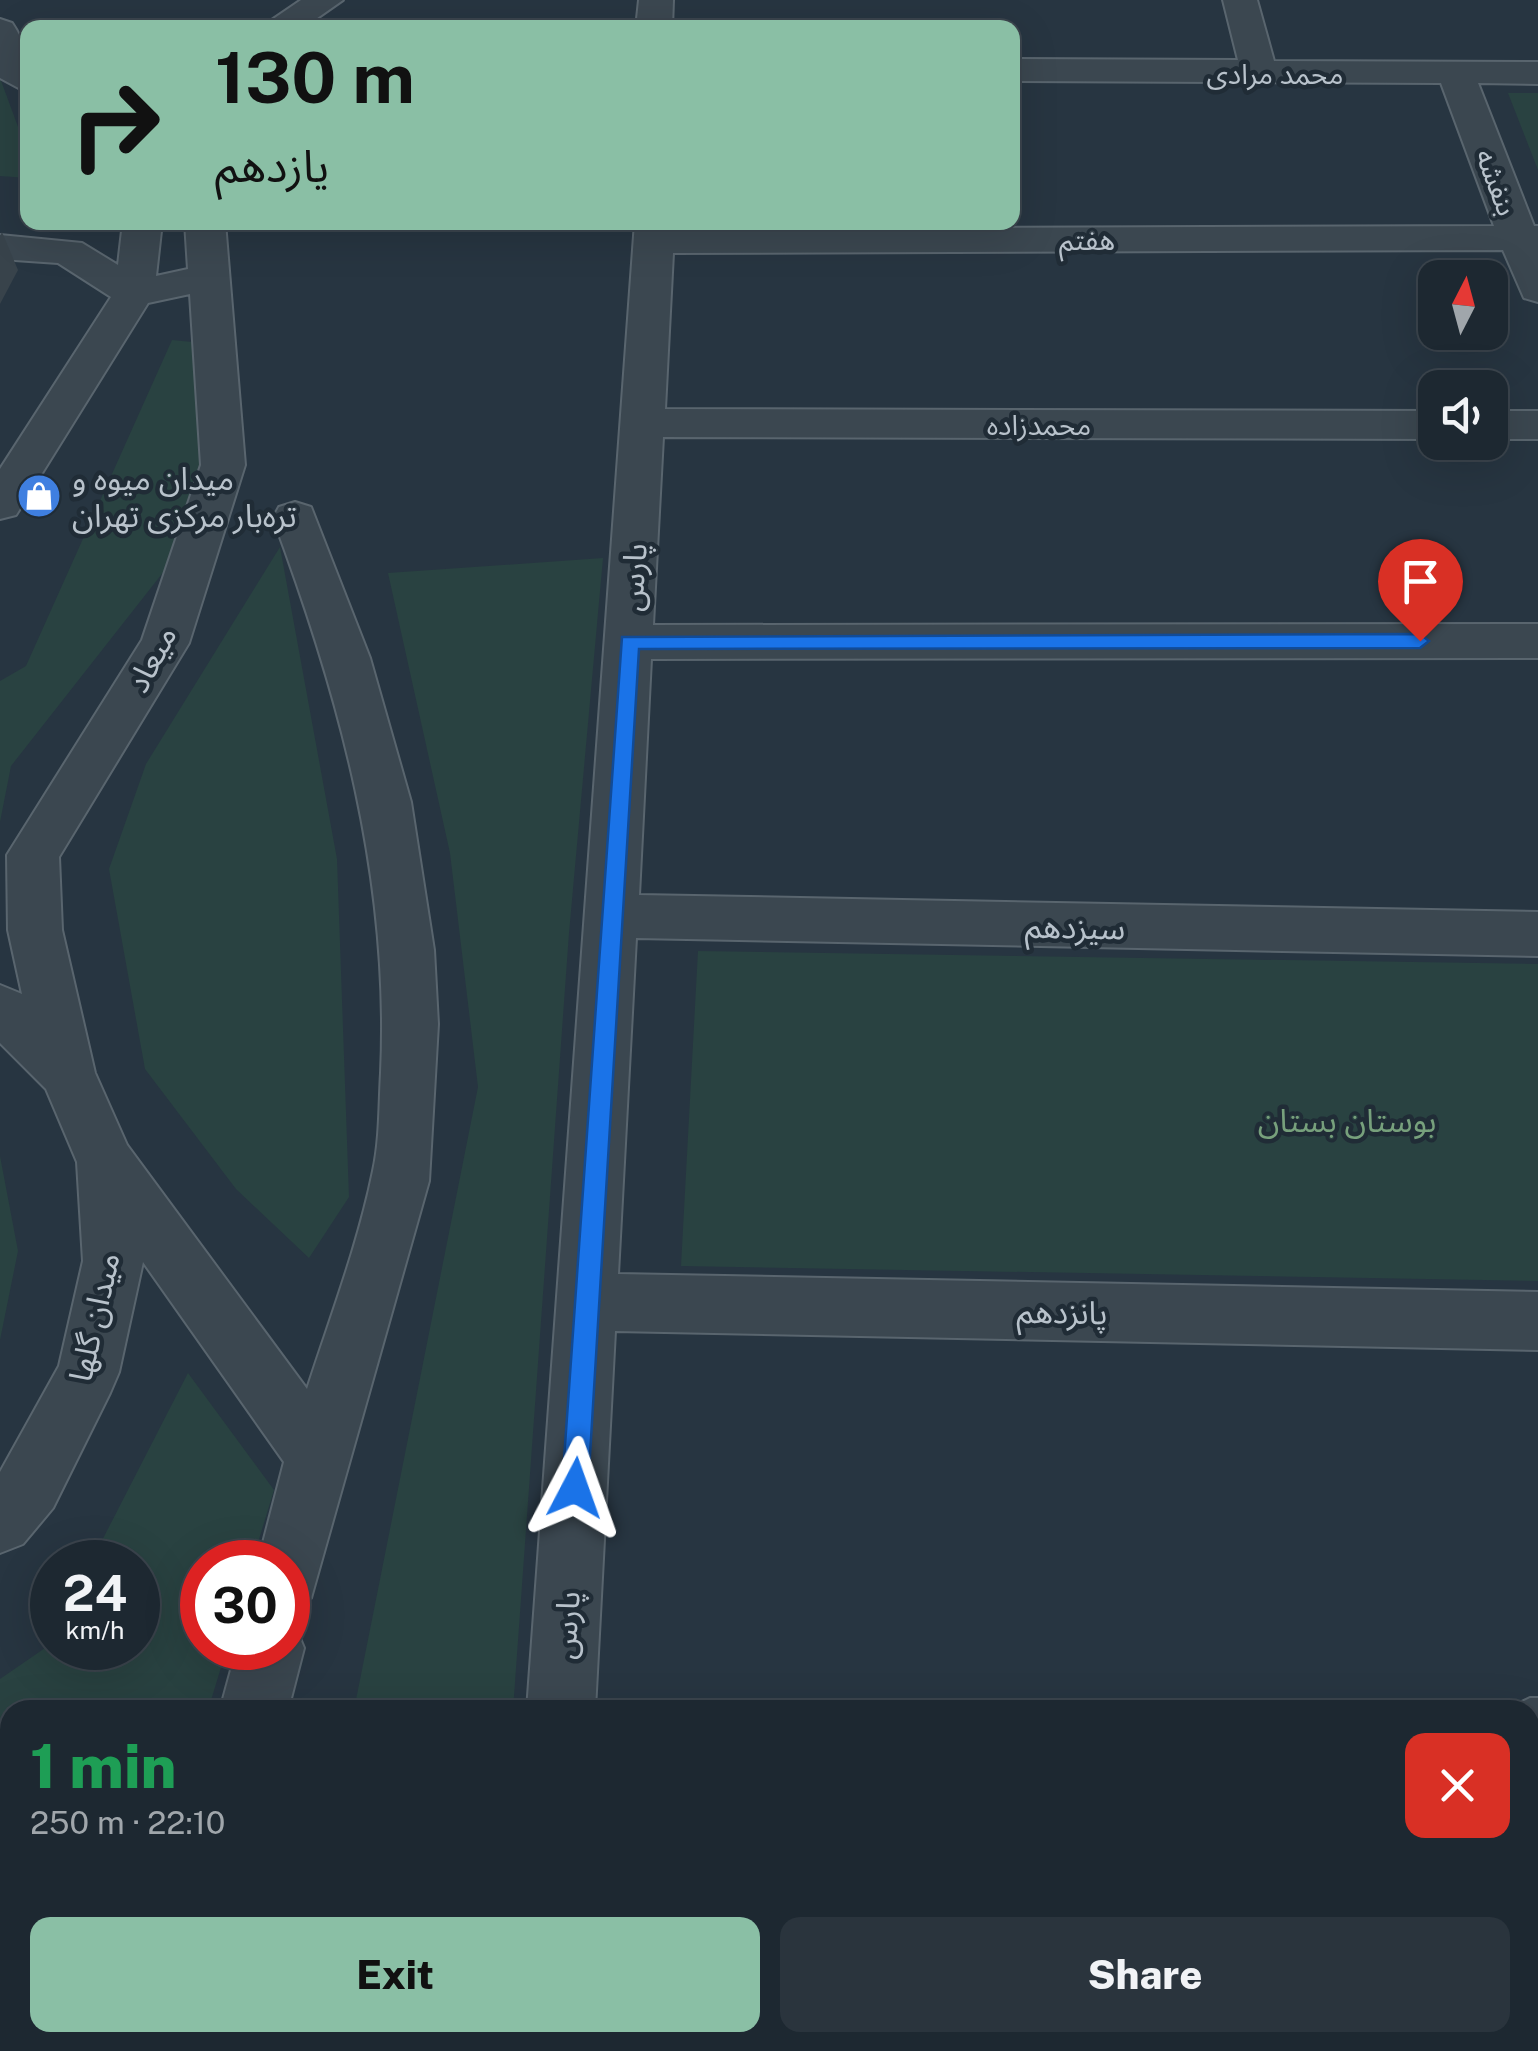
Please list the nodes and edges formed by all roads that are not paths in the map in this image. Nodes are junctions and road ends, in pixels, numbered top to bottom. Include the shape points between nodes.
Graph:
1 (1240, 0) edge
2 (0, 30) edge
3 (1020, 70) edge
4 (1259, 73) junction
5 (1456, 74) junction
6 (1538, 74) edge
7 (20, 77) edge
8 (143, 230) edge
9 (206, 230) edge
10 (655, 232) edge
11 (1528, 238) edge
12 (0, 247) edge
13 (212, 277) junction
14 (1538, 289) edge
15 (134, 293) junction
16 (643, 423) junction
17 (1418, 424) edge
18 (1508, 425) edge
19 (1538, 425) edge
20 (0, 504) edge
21 (295, 518) dead end
22 (1538, 641) edge
23 (629, 642) junction
24 (611, 916) junction
25 (1538, 934) edge
26 (0, 1008) edge
27 (67, 1073) junction
28 (106, 1162) junction
29 (587, 1302) junction
30 (1538, 1321) edge
31 (317, 1456) junction
32 (0, 1521) edge
33 (297, 1540) edge
34 (264, 1670) edge
35 (257, 1700) edge
36 (562, 1700) edge

1 - 4 street
2 - 7 street
3 - 4 street, محمد مرادی
4 - 5 street, محمد مرادی
5 - 6 street, محمد مرادی
5 - 11 street, بنفشه
8 - 15 street
9 - 13 street, میعاد
10 - 11 street, هفتم
10 - 16 street, پارس
11 - 14 street, بنفشه
12 - 15 street via 68,252
13 - 15 street
13 - 27 street, میعاد via 223,465 165,643 33,854 35,930
15 - 20 street
16 - 17 street, محمدزاده
16 - 23 street, پارس
18 - 19 street
21 - 31 street via 373,746 410,944 411,1060 401,1178
22 - 23 street
23 - 24 street, پارس
24 - 25 street, سیزدهم
24 - 29 street, پارس
26 - 27 street, میدان گلها
27 - 28 street, میدان گلها
28 - 31 street
28 - 32 street, میدان گلها via 113,1262 88,1372 30,1486
29 - 30 street, پانزدهم
29 - 36 street, پارس
31 - 33 street
34 - 35 street

